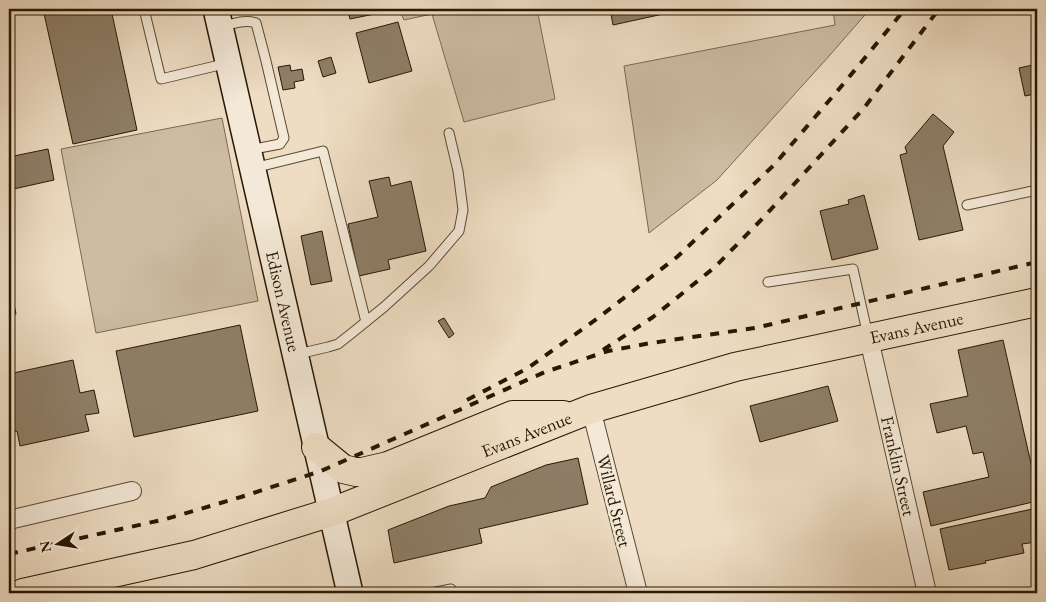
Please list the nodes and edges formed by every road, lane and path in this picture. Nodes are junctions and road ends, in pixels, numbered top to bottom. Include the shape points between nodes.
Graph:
1 (144, 9) edge
2 (218, 18) edge
3 (228, 63) junction
4 (448, 133) dead end
5 (250, 159) junction
6 (1037, 190) edge
7 (967, 205) dead end
8 (768, 282) dead end
9 (1037, 302) edge
10 (366, 322) junction
11 (869, 339) junction
12 (295, 354) junction
13 (584, 412) junction
14 (316, 447) junction
15 (132, 491) dead end
16 (332, 512) junction
17 (9, 520) edge
18 (451, 588) dead end
19 (23, 593) edge
20 (350, 593) edge
21 (431, 593) edge
22 (638, 593) edge
23 (927, 593) edge

1 - 3 lane via 161,79
2 - 3 street, Edison Avenue
2 - 5 lane via 256,23 284,138 280,144
3 - 5 street, Edison Avenue
4 - 10 lane via 458,171 463,210 458,231 428,266
5 - 10 lane via 323,151
5 - 12 street, Edison Avenue
6 - 7 lane
8 - 11 lane via 853,269
9 - 11 main road, Evans Avenue
10 - 12 lane via 338,344
11 - 13 main road, Evans Avenue via 735,367
11 - 23 street, Franklin Street
12 - 14 street, Edison Avenue
13 - 14 main road via 513,415 388,466 362,472 343,469
13 - 16 main road, Evans Avenue
13 - 22 street, Willard Street
14 - 16 street, Edison Avenue
15 - 17 street
16 - 19 main road, Evans Avenue via 194,555
16 - 20 street, Edison Avenue
18 - 21 lane

